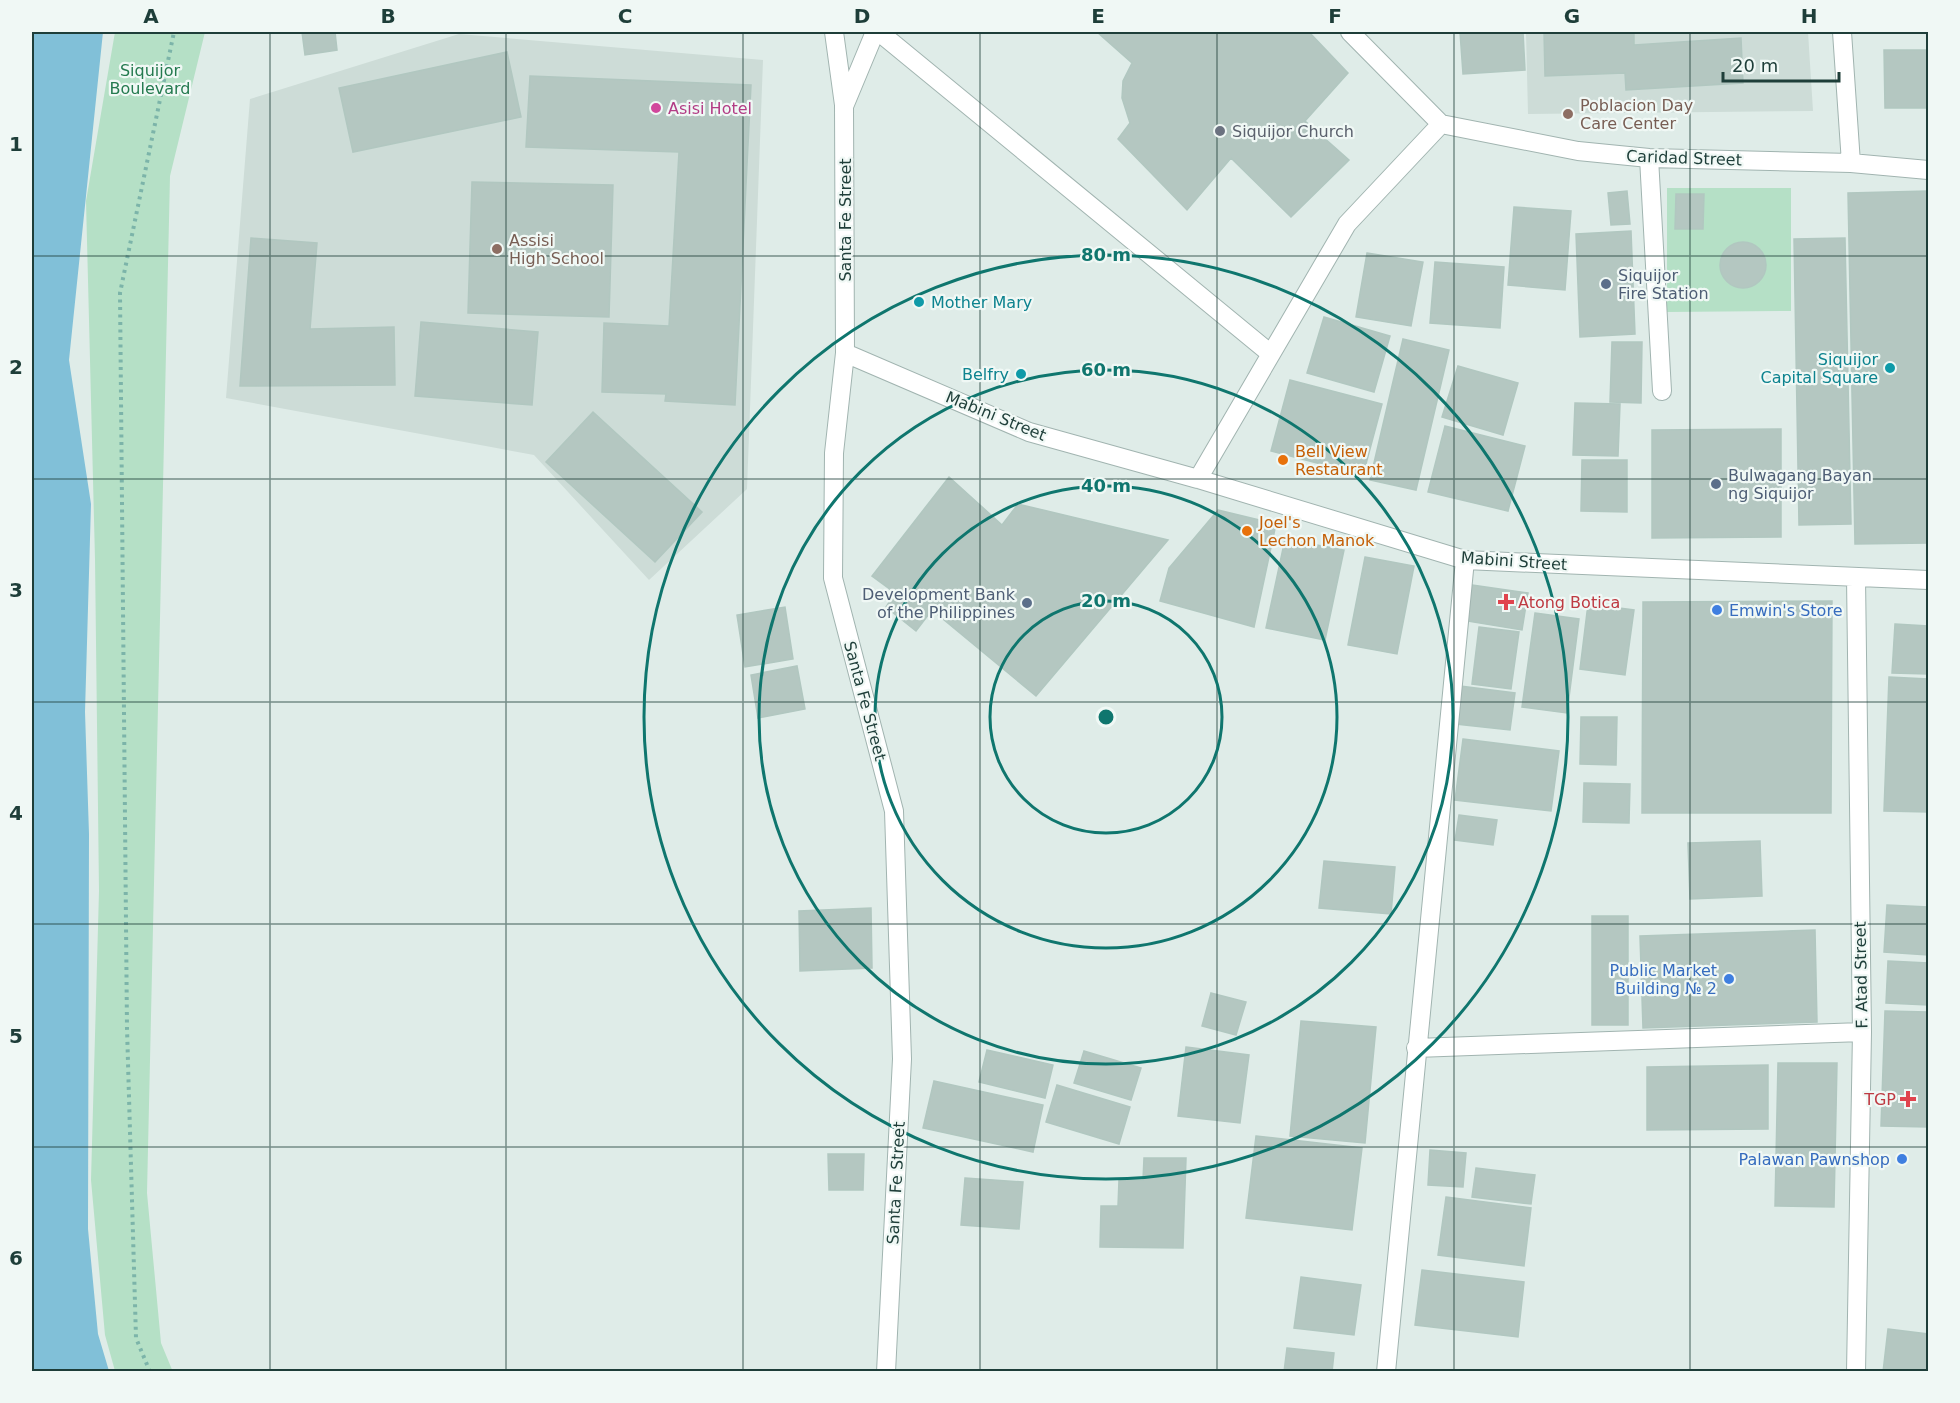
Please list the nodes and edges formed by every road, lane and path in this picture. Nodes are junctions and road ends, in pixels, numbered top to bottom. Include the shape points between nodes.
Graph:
1 (174, 32) edge
2 (834, 32) edge
3 (877, 32) edge
4 (1350, 32) edge
5 (1842, 32) edge
6 (844, 105) junction
7 (1442, 124) junction
8 (1649, 158) junction
9 (1851, 163) junction
10 (1929, 170) edge
11 (845, 353) junction
12 (1271, 354) junction
13 (1662, 391) dead end
14 (1198, 480) junction
15 (1465, 560) junction
16 (1856, 578) junction
17 (1929, 580) edge
18 (1862, 1032) junction
19 (1416, 1048) junction
20 (150, 1371) edge
21 (886, 1371) edge
22 (1386, 1371) edge
23 (1856, 1371) edge

1 - 20 path via 120,293 129,1112 136,1338
2 - 6 street, Santa Fe Street
3 - 6 street
3 - 12 street
4 - 7 street
5 - 9 street
6 - 11 street, Santa Fe Street
7 - 8 street, Caridad Street via 1578,151
7 - 12 street via 1347,224
8 - 9 street, Caridad Street
8 - 13 street
9 - 10 street, Caridad Street
11 - 14 street, Mabini Street via 1029,432
11 - 21 street, Santa Fe Street via 834,453 833,578 894,811 902,1059
12 - 14 street
14 - 15 street, Mabini Street
15 - 16 street, Mabini Street
15 - 19 street
16 - 17 street, Mabini Street
16 - 18 street, F. Atad Street
18 - 19 street
18 - 23 street, F. Atad Street
19 - 22 street

